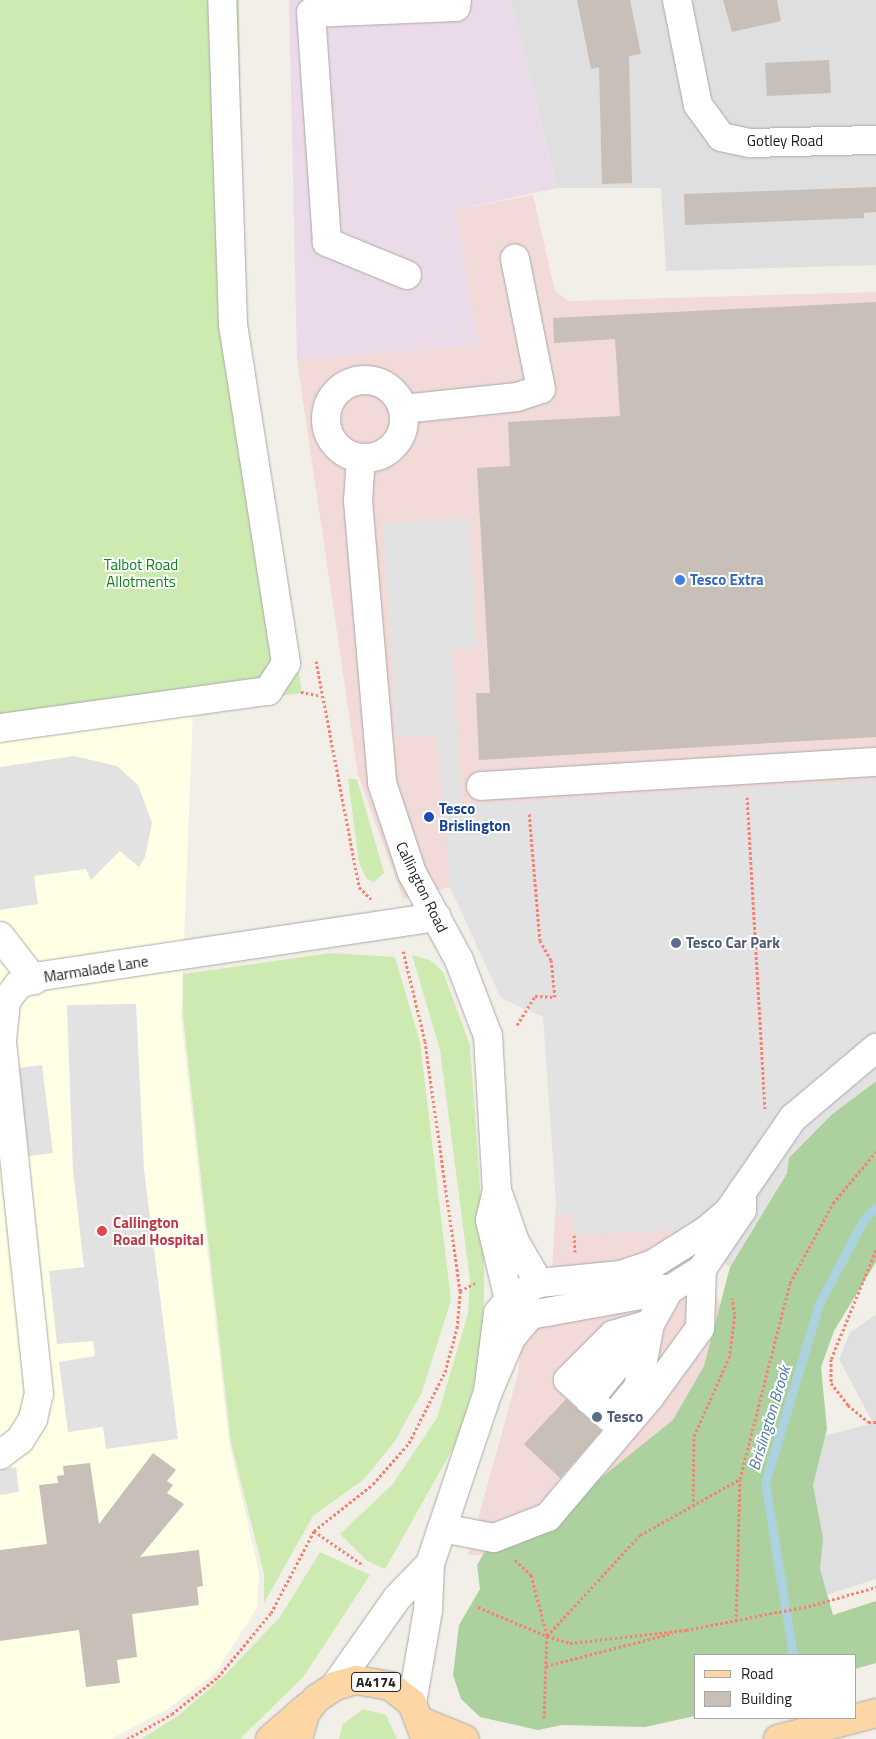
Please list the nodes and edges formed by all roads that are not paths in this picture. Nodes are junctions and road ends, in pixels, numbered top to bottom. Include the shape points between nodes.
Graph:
1 (222, 0) edge
2 (457, 0) edge
3 (677, 0) edge
4 (876, 140) edge
5 (515, 259) dead end
6 (407, 275) dead end
7 (403, 409) junction
8 (362, 458) junction
9 (0, 728) edge
10 (876, 762) edge
11 (481, 786) dead end
12 (436, 917) junction
13 (0, 936) edge
14 (34, 980) junction
15 (3, 1001) edge
16 (876, 1048) edge
17 (497, 1190) junction
18 (742, 1192) junction
19 (702, 1269) junction
20 (621, 1275) junction
21 (539, 1283) junction
22 (669, 1290) junction
23 (508, 1300) junction
24 (564, 1307) junction
25 (650, 1324) junction
26 (488, 1392) junction
27 (600, 1410) junction
28 (0, 1455) edge
29 (442, 1528) junction
30 (430, 1564) junction
31 (325, 1693) junction
32 (876, 1713) edge
33 (856, 1718) edge
34 (853, 1719) edge
35 (420, 1721) edge
36 (270, 1739) edge
37 (298, 1739) edge
38 (465, 1739) edge
39 (778, 1739) edge

1 - 9 street via 233,324 286,663 268,690
2 - 6 street via 456,7 311,13 327,242
3 - 4 street, Gotley Road via 698,105 721,137 750,144
5 - 7 street via 541,389 517,397
7 - 8 street via 403,429 397,442 376,457
7 - 8 street via 397,397 375,382 354,382 336,392 326,413 326,427 340,450
8 - 12 street, Callington Road via 358,500 382,783 396,832
10 - 11 street
12 - 14 street, Marmalade Lane
12 - 17 street, Callington Road via 459,960 488,1036
13 - 14 street
14 - 15 street, Marmalade Lane via 18,984
15 - 28 street, Marmalade Lane via 2,1040 39,1394 33,1419 20,1440
16 - 18 street via 793,1118
17 - 21 street via 515,1242
17 - 23 street via 490,1220
18 - 19 street via 742,1210
18 - 20 street via 729,1211 707,1230 653,1264
19 - 22 street
19 - 27 street via 700,1328
20 - 21 street
20 - 22 street
21 - 23 street
22 - 24 street
22 - 25 street
23 - 24 street via 516,1307
23 - 26 street via 498,1313
24 - 26 street via 530,1315 511,1338
25 - 27 street via 628,1379
25 - 27 street via 613,1335 568,1380
26 - 29 street
27 - 29 street via 548,1517 494,1538
29 - 30 street
30 - 31 street via 397,1598
30 - 35 street
31 - 35 main road, A4174 via 369,1680 390,1686
31 - 36 main road
31 - 37 main road via 305,1714
32 - 33 main road
34 - 39 main road
35 - 38 main road, A4174

